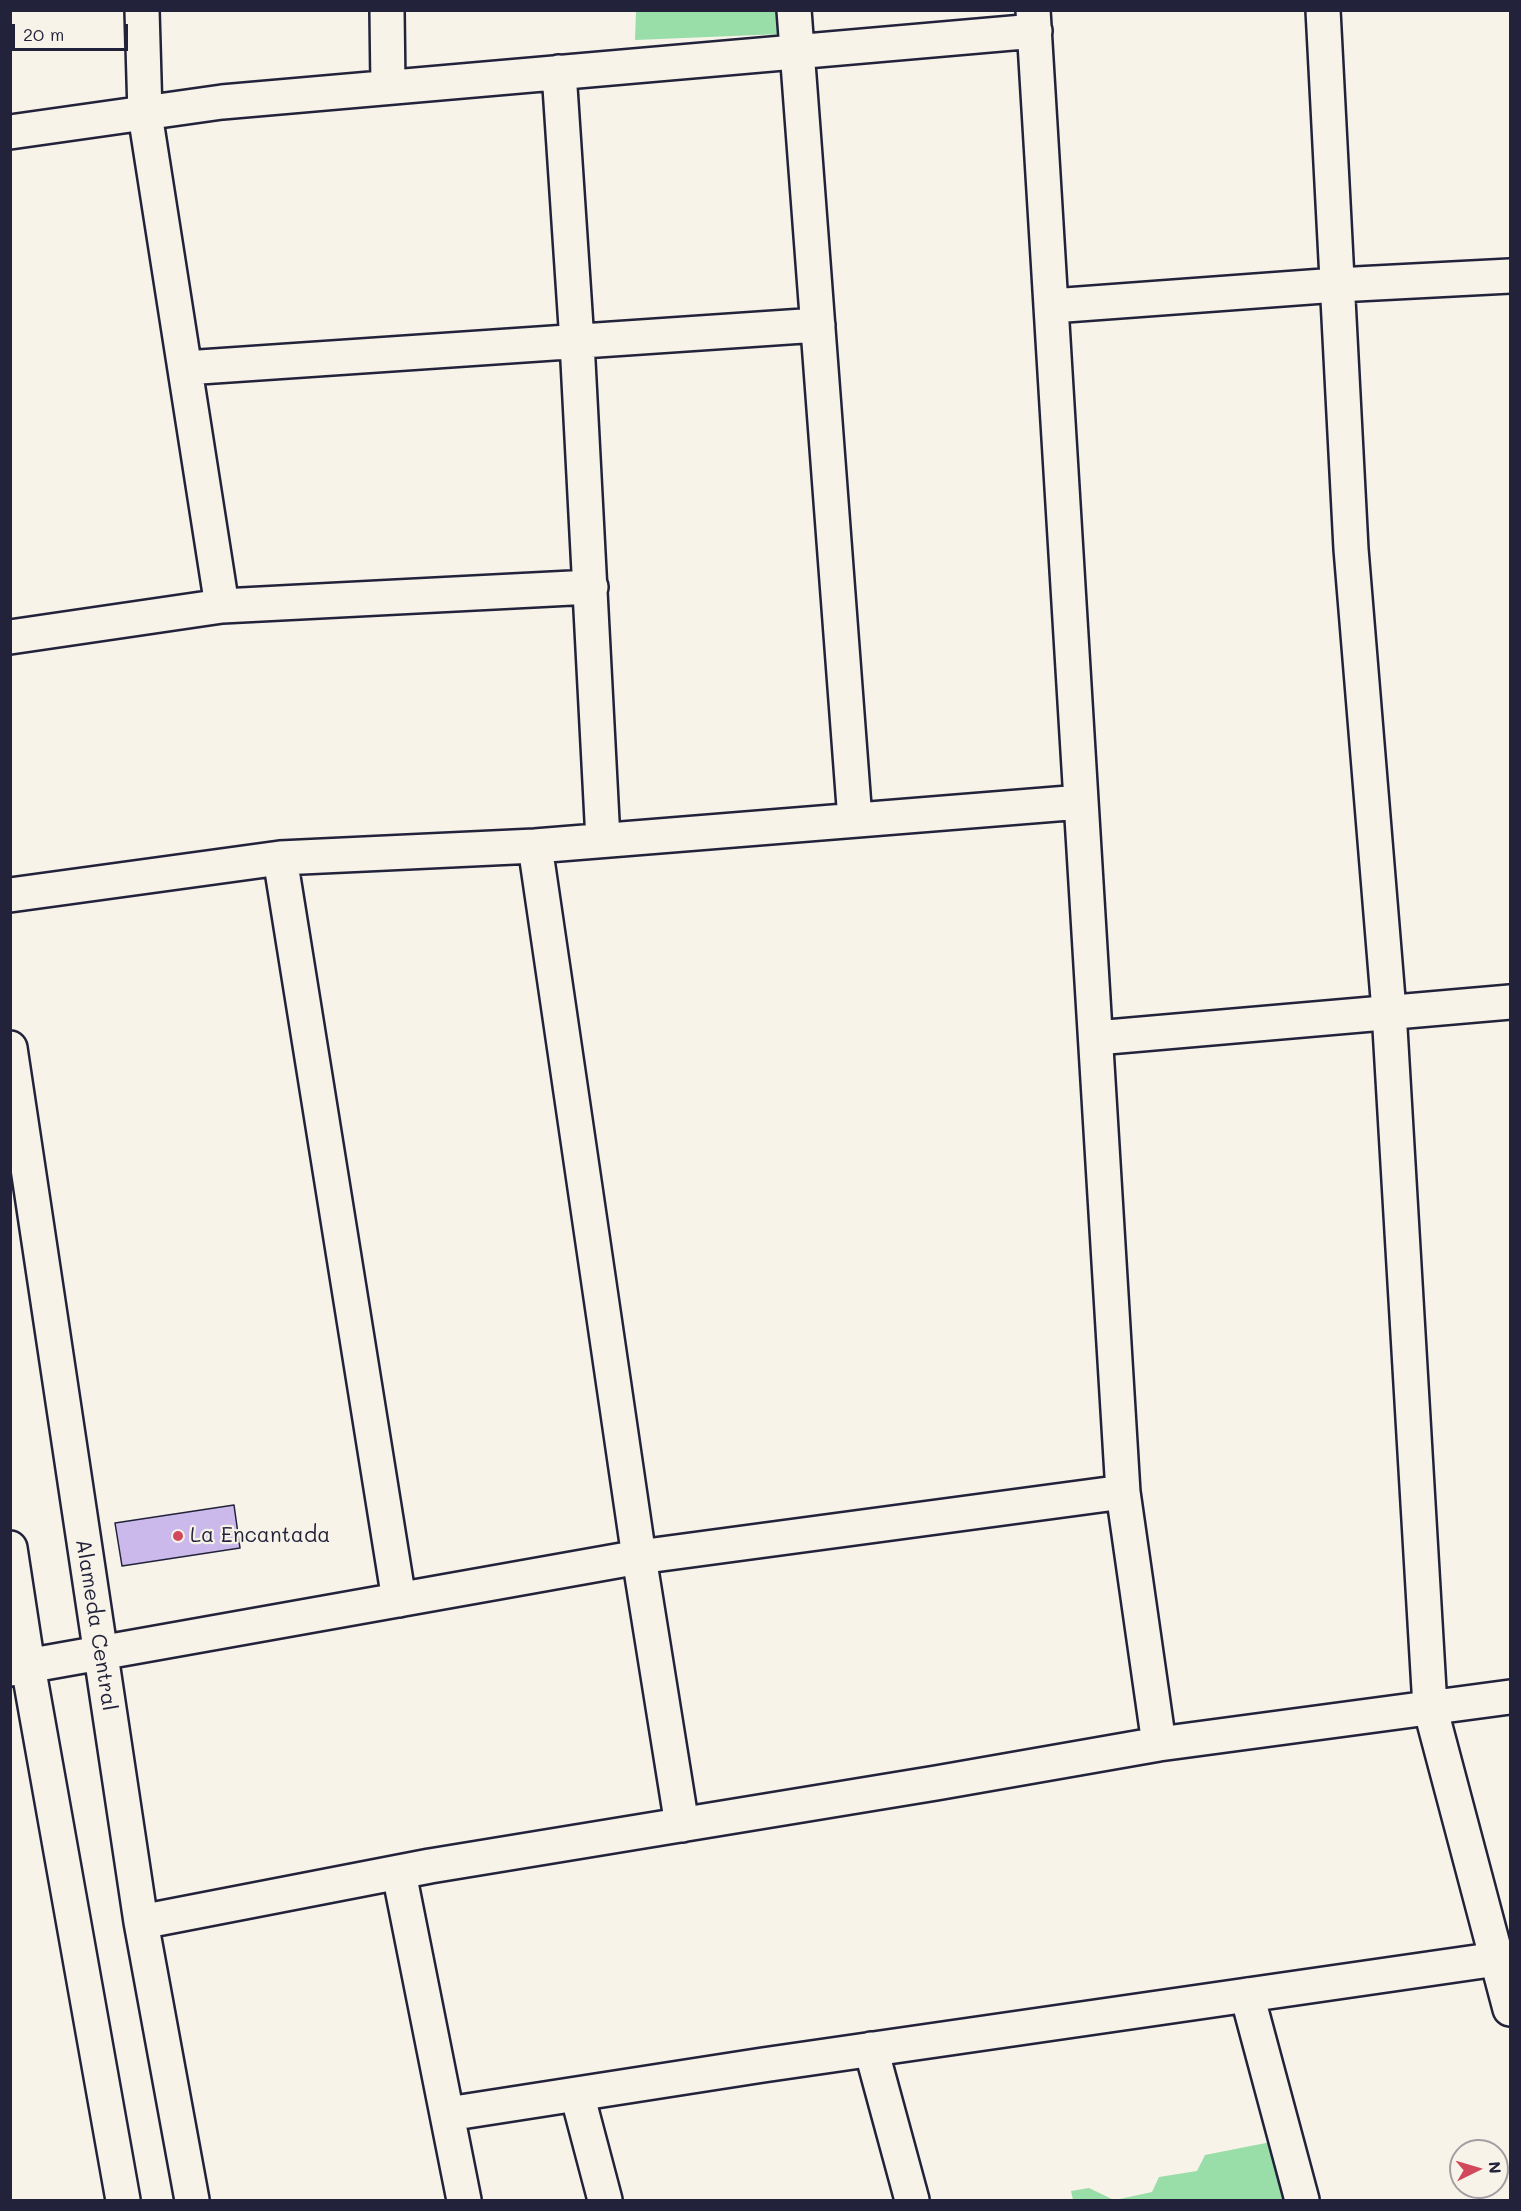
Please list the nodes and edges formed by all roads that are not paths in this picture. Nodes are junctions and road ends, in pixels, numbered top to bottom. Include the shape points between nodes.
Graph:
1 (142, 10) edge
2 (387, 10) edge
3 (794, 10) edge
4 (1323, 10) edge
5 (1034, 21) edge
6 (798, 51) junction
7 (559, 72) junction
8 (388, 87) junction
9 (145, 114) junction
10 (10, 132) edge
11 (1510, 276) edge
12 (1337, 285) junction
13 (1052, 306) junction
14 (818, 325) junction
15 (577, 342) junction
16 (185, 368) junction
17 (591, 587) junction
18 (222, 606) junction
19 (10, 637) edge
20 (1082, 802) junction
21 (855, 820) junction
22 (603, 840) junction
23 (535, 846) junction
24 (280, 858) junction
25 (10, 895) edge
26 (1510, 1002) edge
27 (1389, 1011) junction
28 (1096, 1038) junction
29 (10, 1048) edge
30 (1123, 1492) junction
31 (10, 1548) edge
32 (639, 1557) junction
33 (399, 1600) junction
34 (100, 1652) junction
35 (19, 1667) edge
36 (1510, 1697) edge
37 (1430, 1707) junction
38 (1159, 1744) junction
39 (682, 1825) junction
40 (399, 1873) junction
41 (141, 1922) junction
42 (1497, 1959) junction
43 (1247, 1995) junction
44 (1510, 2009) edge
45 (871, 2049) junction
46 (577, 2094) junction
47 (448, 2114) junction
48 (123, 2200) edge
49 (192, 2200) edge
50 (464, 2200) edge
51 (605, 2200) edge
52 (912, 2200) edge
53 (1302, 2200) edge

1 - 9 street
2 - 8 street
3 - 6 street
4 - 12 street
5 - 6 street
5 - 13 street
6 - 7 street
6 - 14 street
7 - 8 street
7 - 15 street
8 - 9 street via 222,102
9 - 10 street
9 - 16 street
11 - 12 street
12 - 13 street
12 - 27 street via 1351,549
13 - 20 street
14 - 15 street
14 - 21 street
15 - 16 street
15 - 17 street
16 - 18 street
17 - 18 street
17 - 22 street
18 - 19 street
20 - 21 street
20 - 28 street
21 - 22 street
22 - 23 street
23 - 24 street
23 - 32 street
24 - 25 street
24 - 33 street
26 - 27 street
27 - 28 street
27 - 37 street
28 - 30 street
29 - 34 street, Alameda Central
30 - 32 street
30 - 38 street
31 - 35 street
32 - 33 street
32 - 39 street
33 - 34 street
34 - 35 street
34 - 41 street, Alameda Central
35 - 48 street
36 - 37 street
37 - 38 street
37 - 42 street
38 - 39 street
39 - 40 street
40 - 41 street
40 - 47 street
41 - 49 street, Alameda Central
42 - 43 street
42 - 44 street
43 - 45 street
43 - 53 street
45 - 46 street
45 - 52 street
46 - 47 street
46 - 51 street
47 - 50 street

